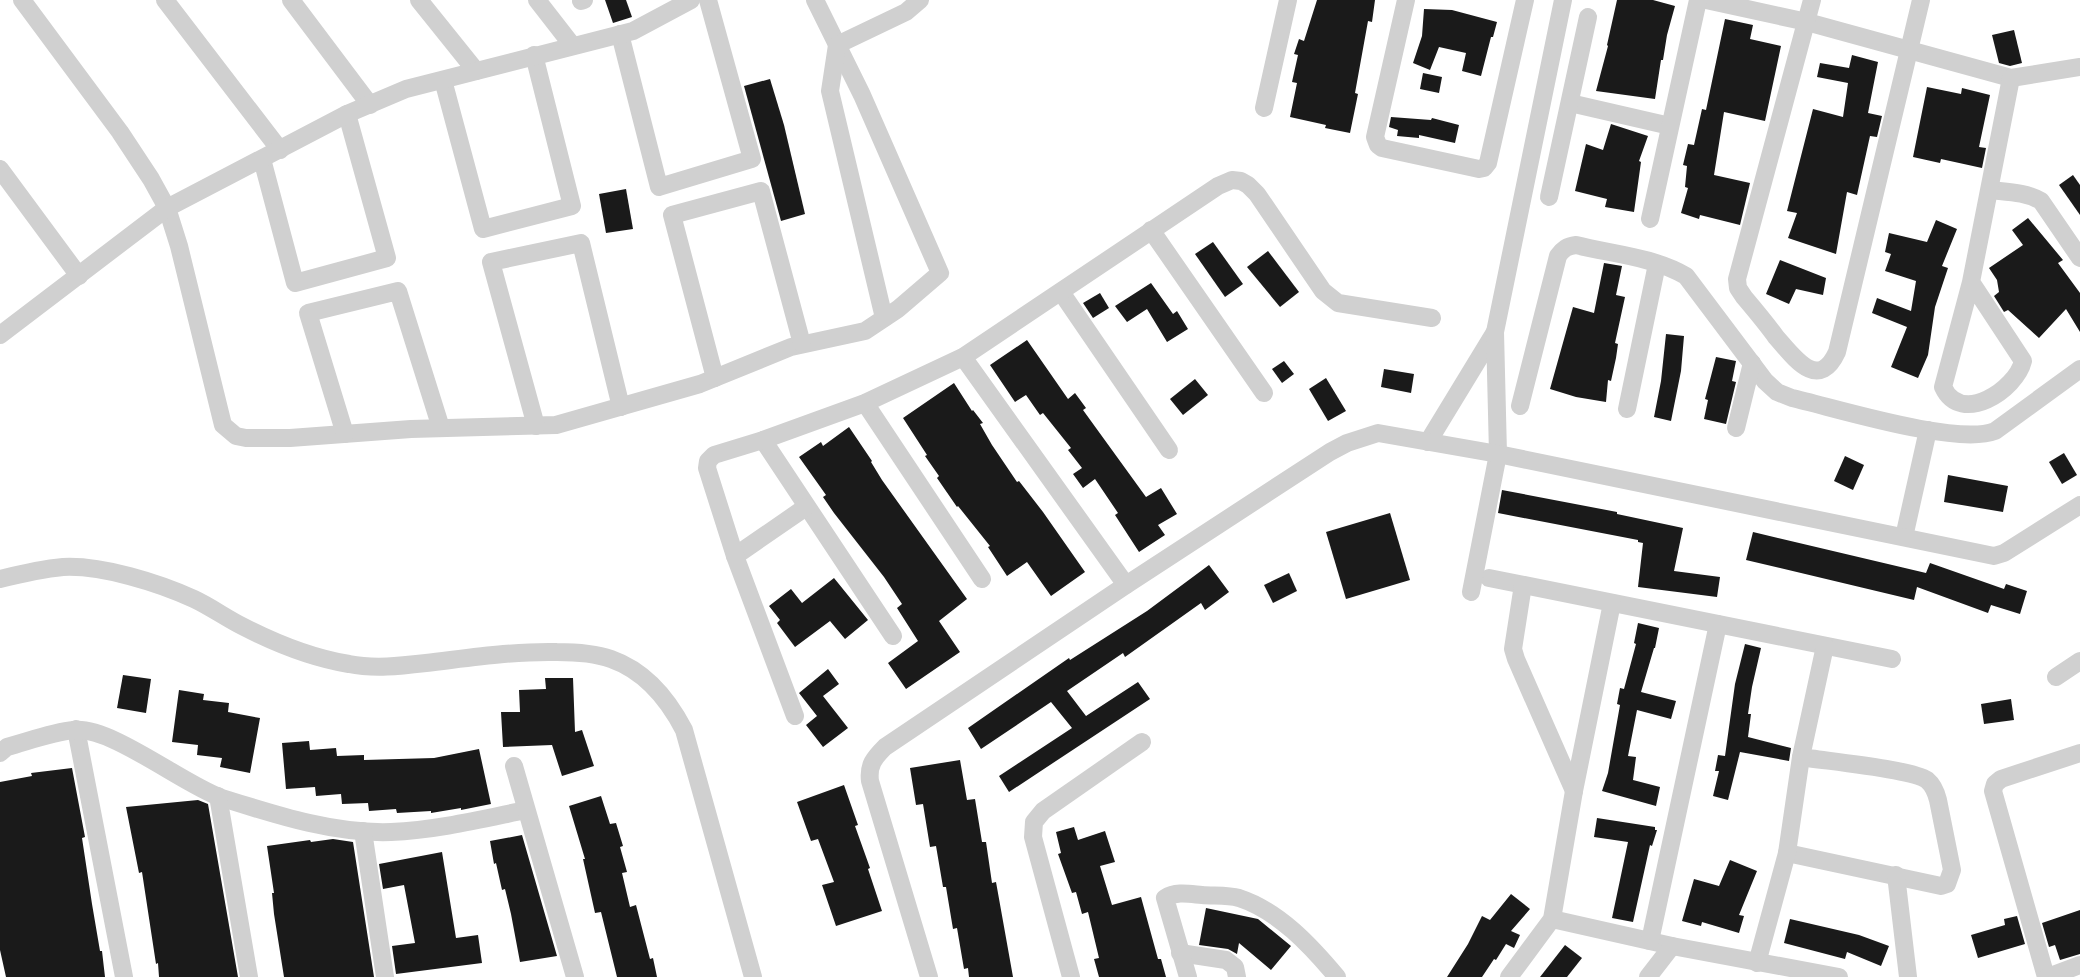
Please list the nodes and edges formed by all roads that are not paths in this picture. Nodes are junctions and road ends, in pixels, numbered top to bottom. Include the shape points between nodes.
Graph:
1 (22, 0) edge
2 (165, 0) edge
3 (291, 0) edge
4 (419, 0) edge
5 (537, 0) edge
6 (691, 0) edge
7 (708, 0) edge
8 (815, 0) edge
9 (920, 0) edge
10 (1288, 0) edge
11 (1406, 0) edge
12 (1525, 0) edge
13 (1563, 0) edge
14 (1698, 0) edge
15 (1706, 0) edge
16 (1812, 0) edge
17 (1921, 0) edge
18 (1588, 17) dead end
19 (1807, 22) junction
20 (620, 34) junction
21 (572, 45) junction
22 (837, 45) junction
23 (1908, 49) junction
24 (534, 56) junction
25 (2080, 67) edge
26 (476, 71) junction
27 (2011, 78) junction
28 (443, 80) junction
29 (1570, 103) junction
30 (370, 105) junction
31 (1264, 108) dead end
32 (348, 114) junction
33 (1670, 126) junction
34 (280, 150) junction
35 (262, 159) junction
36 (0, 168) edge
37 (1990, 190) junction
38 (1549, 197) dead end
39 (167, 208) junction
40 (1650, 219) dead end
41 (1151, 230) junction
42 (2080, 258) edge
43 (1657, 264) junction
44 (79, 276) junction
45 (1971, 282) junction
46 (1061, 292) junction
47 (884, 318) junction
48 (1432, 318) dead end
49 (1495, 332) junction
50 (0, 335) edge
51 (802, 344) junction
52 (963, 357) junction
53 (1752, 363) junction
54 (2080, 369) edge
55 (715, 378) junction
56 (1264, 393) dead end
57 (865, 403) junction
58 (1520, 406) dead end
59 (621, 407) junction
60 (1627, 409) dead end
61 (536, 426) junction
62 (441, 428) junction
63 (1736, 428) dead end
64 (1928, 430) junction
65 (345, 434) junction
66 (763, 440) junction
67 (1428, 442) junction
68 (1170, 450) dead end
69 (1498, 454) junction
70 (2080, 505) edge
71 (806, 507) junction
72 (1904, 537) junction
73 (735, 556) junction
74 (1489, 578) dead end
75 (0, 579) edge
76 (982, 579) dead end
77 (1126, 585) junction
78 (1523, 585) junction
79 (1471, 592) dead end
80 (1611, 603) junction
81 (1718, 624) junction
82 (893, 636) dead end
83 (1825, 646) junction
84 (1892, 659) dead end
85 (2080, 661) edge
86 (2056, 677) dead end
87 (795, 716) dead end
88 (76, 729) junction
89 (1142, 742) dead end
90 (0, 753) edge
91 (2080, 753) edge
92 (1801, 757) junction
93 (514, 766) dead end
94 (1574, 791) junction
95 (218, 796) junction
96 (526, 810) junction
97 (363, 831) junction
98 (1787, 853) junction
99 (1896, 875) junction
100 (1552, 919) junction
101 (1650, 941) junction
102 (1672, 946) junction
103 (1180, 953) junction
104 (1757, 963) junction
105 (2080, 965) edge
106 (1791, 973) edge
107 (124, 977) edge
108 (249, 977) edge
109 (385, 977) edge
110 (575, 977) edge
111 (753, 977) edge
112 (929, 977) edge
113 (1071, 977) edge
114 (1188, 977) edge
115 (1237, 977) edge
116 (1337, 977) edge
117 (1509, 977) edge
118 (1648, 977) edge
119 (1839, 977) edge
120 (1908, 977) edge
121 (2047, 977) edge

1 - 39 street via 120,132
2 - 34 street
3 - 30 street
4 - 26 street
5 - 21 street
6 - 20 street
7 - 20 street via 752,159 659,187
8 - 22 street
9 - 22 street via 906,12
10 - 31 street
11 - 12 street via 1375,137 1378,145 1479,169 1488,163
13 - 49 street
14 - 33 street
15 - 19 street
16 - 19 street
17 - 23 street
18 - 29 street
19 - 23 street
19 - 23 street via 1737,279 1744,297 1778,339 1799,363 1812,370 1826,368 1837,352
20 - 21 street
21 - 24 street
22 - 47 street via 830,91
22 - 47 street via 940,273
23 - 27 street
24 - 26 street
24 - 28 street via 572,206 483,229
25 - 27 street
26 - 28 street
27 - 37 street
28 - 30 street via 406,89
29 - 33 street
29 - 38 street
30 - 32 street
32 - 34 street
32 - 35 street via 387,258 295,283
33 - 40 street
34 - 35 street
35 - 39 street
36 - 44 street
37 - 42 street via 2019,193 2042,201
37 - 45 street
39 - 44 street
39 - 65 street via 223,425 236,436 246,438
41 - 46 street
41 - 48 street via 1218,186 1241,181 1257,194 1323,291 1338,303
41 - 56 street
43 - 53 street via 1686,276
43 - 58 street via 1576,245 1561,251
43 - 60 street
44 - 50 street
45 - 45 street via 1943,387 1954,402 1966,405 2002,390 2021,372 2023,361
46 - 52 street
46 - 68 street
47 - 51 street via 865,331
49 - 67 street
49 - 69 street
51 - 55 street
51 - 55 street via 761,190 672,216
52 - 57 street
52 - 77 street
53 - 63 street
53 - 64 street via 1777,392 1792,398
54 - 64 street via 1995,431 1971,435
55 - 59 street
57 - 66 street
57 - 76 street
59 - 61 street via 556,425
59 - 61 street via 581,243 491,262
61 - 62 street
62 - 65 street
62 - 65 street via 398,291 308,313
64 - 72 street
66 - 71 street
66 - 73 street via 714,454 708,462
67 - 69 street
67 - 77 street via 1378,433 1347,443
69 - 72 street
69 - 79 street
70 - 72 street via 2004,554 1994,556
71 - 73 street
71 - 82 street
73 - 87 street
74 - 78 street
75 - 111 street via 63,567 121,574 195,600 300,651 349,664 396,666 534,652 590,653 612,659 650,683 684,730
77 - 112 street via 885,747 871,764 870,782
78 - 80 street
78 - 94 street via 1513,649
80 - 81 street
80 - 94 street
81 - 83 street
81 - 101 street
83 - 84 street
83 - 92 street
85 - 86 street
88 - 90 street via 7,747
88 - 95 street via 101,735
88 - 107 street
89 - 113 street via 1043,811 1035,822 1033,837
91 - 121 street via 2001,779 1993,791
92 - 98 street
92 - 99 street via 1917,775 1936,790 1952,870 1950,878 1941,886
93 - 96 street
94 - 100 street
95 - 97 street via 291,818
95 - 108 street
96 - 97 street via 423,830
96 - 110 street
97 - 109 street
98 - 99 street
98 - 104 street
99 - 120 street
100 - 101 street
100 - 117 street
101 - 102 street
102 - 104 street
102 - 118 street
103 - 114 street
103 - 115 street via 1226,960 1235,967
103 - 116 street via 1167,896 1182,893 1238,898 1264,909 1289,928
104 - 106 street
105 - 121 street
106 - 119 street

